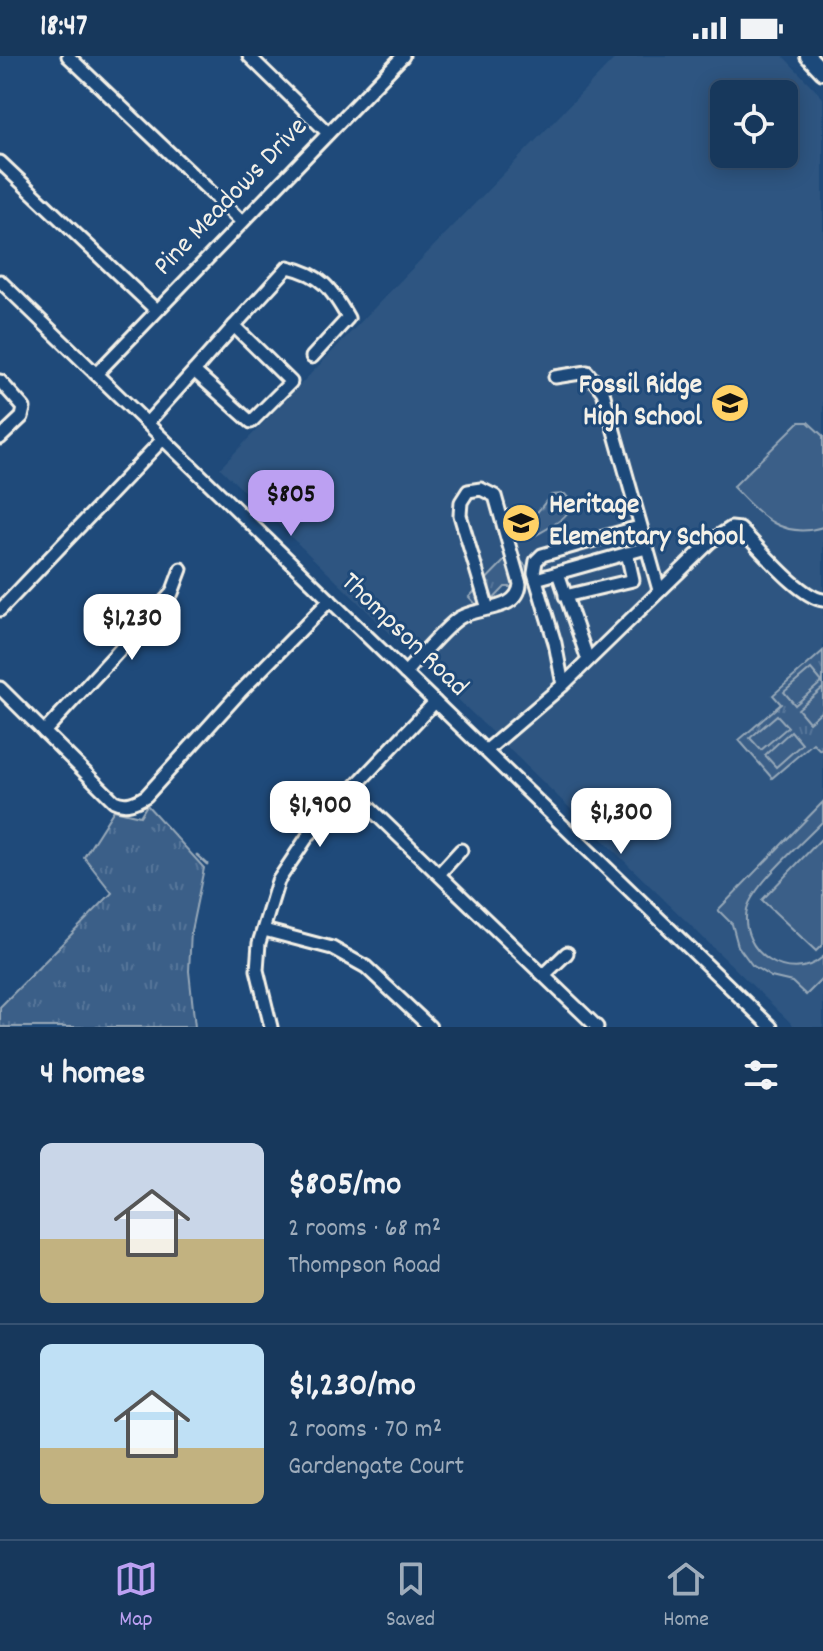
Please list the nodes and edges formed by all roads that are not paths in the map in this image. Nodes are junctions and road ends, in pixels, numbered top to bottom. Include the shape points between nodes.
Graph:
1 (68, 56) edge
2 (249, 56) edge
3 (403, 56) edge
4 (808, 56) edge
5 (823, 72) edge
6 (328, 133) junction
7 (0, 162) edge
8 (242, 222) junction
9 (0, 281) edge
10 (156, 310) junction
11 (234, 326) junction
12 (312, 357) dead end
13 (194, 371) junction
14 (96, 374) junction
15 (555, 377) dead end
16 (0, 381) edge
17 (147, 423) junction
18 (0, 438) edge
19 (163, 439) junction
20 (639, 527) junction
21 (646, 548) junction
22 (627, 553) junction
23 (181, 569) dead end
24 (558, 573) junction
25 (536, 579) junction
26 (659, 590) junction
27 (565, 596) junction
28 (330, 600) junction
29 (823, 600) edge
30 (488, 609) junction
31 (0, 610) edge
32 (588, 660) junction
33 (405, 673) junction
34 (563, 685) junction
35 (0, 688) edge
36 (435, 702) junction
37 (44, 732) junction
38 (487, 750) junction
39 (351, 790) junction
40 (461, 850) dead end
41 (439, 874) junction
42 (264, 930) junction
43 (567, 953) dead end
44 (544, 975) junction
45 (271, 1027) edge
46 (430, 1027) edge
47 (597, 1027) edge
48 (771, 1027) edge

1 - 8 street
2 - 6 street
3 - 6 street, Pine Meadows Drive
4 - 5 main road
6 - 8 street, Pine Meadows Drive
7 - 10 street
8 - 10 street, Pine Meadows Drive
9 - 14 street, Thompson Road
10 - 14 street, Pine Meadows Drive
11 - 12 street via 288,267 312,273 334,292 348,318
11 - 13 street
11 - 13 street via 291,382 251,422
13 - 17 street
14 - 17 street, Thompson Road
15 - 20 street via 587,372 603,392
16 - 18 street via 24,408 22,417
17 - 19 street, Thompson Road
19 - 28 street, Thompson Road
19 - 31 street
20 - 21 street
20 - 25 street via 542,555 536,561
21 - 22 street
21 - 26 street
22 - 24 street
22 - 27 street via 633,580
23 - 37 street via 172,593
24 - 25 street
24 - 27 street
25 - 34 street
26 - 29 street via 731,528 740,529 814,599
26 - 32 street
27 - 32 street
28 - 33 street, Thompson Road
28 - 37 street via 136,802 114,801
30 - 30 street via 512,601 520,584 495,496 481,489 468,491 460,515
30 - 33 street via 459,618
32 - 34 street
33 - 36 street, Thompson Road
34 - 38 street
35 - 37 street
36 - 38 street, Thompson Road
36 - 39 street
38 - 48 street, Thompson Road
39 - 41 street
39 - 42 street via 288,862
40 - 41 street
41 - 44 street
42 - 45 street via 257,970
42 - 46 street via 332,948 366,967
43 - 44 street
44 - 47 street

